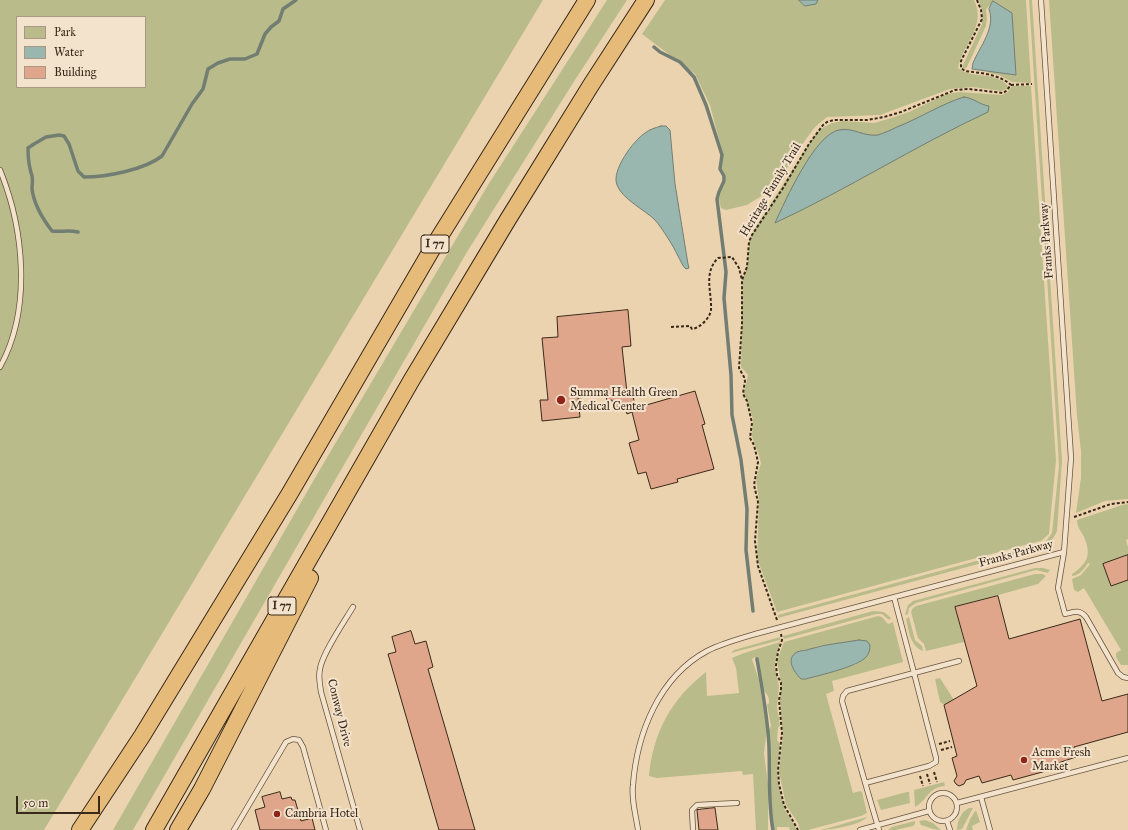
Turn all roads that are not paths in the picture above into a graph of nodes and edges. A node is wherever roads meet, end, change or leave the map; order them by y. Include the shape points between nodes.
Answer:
1 (587, 0) edge
2 (646, 0) edge
3 (1041, 0) edge
4 (0, 170) edge
5 (0, 367) edge
6 (411, 381) junction
7 (1064, 552) junction
8 (894, 597) junction
9 (353, 607) dead end
10 (959, 660) dead end
11 (914, 673) junction
12 (1128, 678) edge
13 (142, 736) junction
14 (1128, 758) edge
15 (865, 783) junction
16 (981, 797) junction
17 (737, 803) dead end
18 (957, 803) junction
19 (929, 811) junction
20 (948, 821) junction
21 (878, 828) edge
22 (80, 830) edge
23 (90, 830) edge
24 (154, 830) edge
25 (178, 830) edge
26 (234, 830) edge
27 (326, 830) edge
28 (360, 830) edge
29 (638, 830) edge
30 (693, 830) edge
31 (860, 830) edge
32 (950, 830) edge
33 (990, 830) edge

1 - 13 highway, I 77 via 435,244 290,493
2 - 6 highway, I 77 via 587,91
3 - 7 lane, Franks Parkway via 1071,458
4 - 5 lane via 17,228 21,273 20,296 11,343
6 - 24 highway, I 77
6 - 25 highway via 202,789
7 - 8 lane, Franks Parkway
7 - 12 lane via 1058,588 1065,614 1077,611 1086,617 1118,673
8 - 11 lane
8 - 29 lane, Franks Parkway via 734,641 707,651 686,667 661,694 644,730 632,786
9 - 28 lane, Conway Drive via 326,654 320,668 319,679
10 - 11 lane
11 - 15 lane via 847,691 843,696 842,701
11 - 15 lane via 936,762
13 - 22 highway
13 - 23 highway, I 77
14 - 16 lane
15 - 21 lane
16 - 18 lane
16 - 33 lane
17 - 30 lane via 697,805 692,813
18 - 19 lane via 953,796 940,793 930,802
18 - 20 lane via 956,814
19 - 20 lane via 935,819
19 - 21 lane
20 - 32 lane
21 - 31 lane
26 - 27 lane via 286,742 293,739 299,740 303,747

